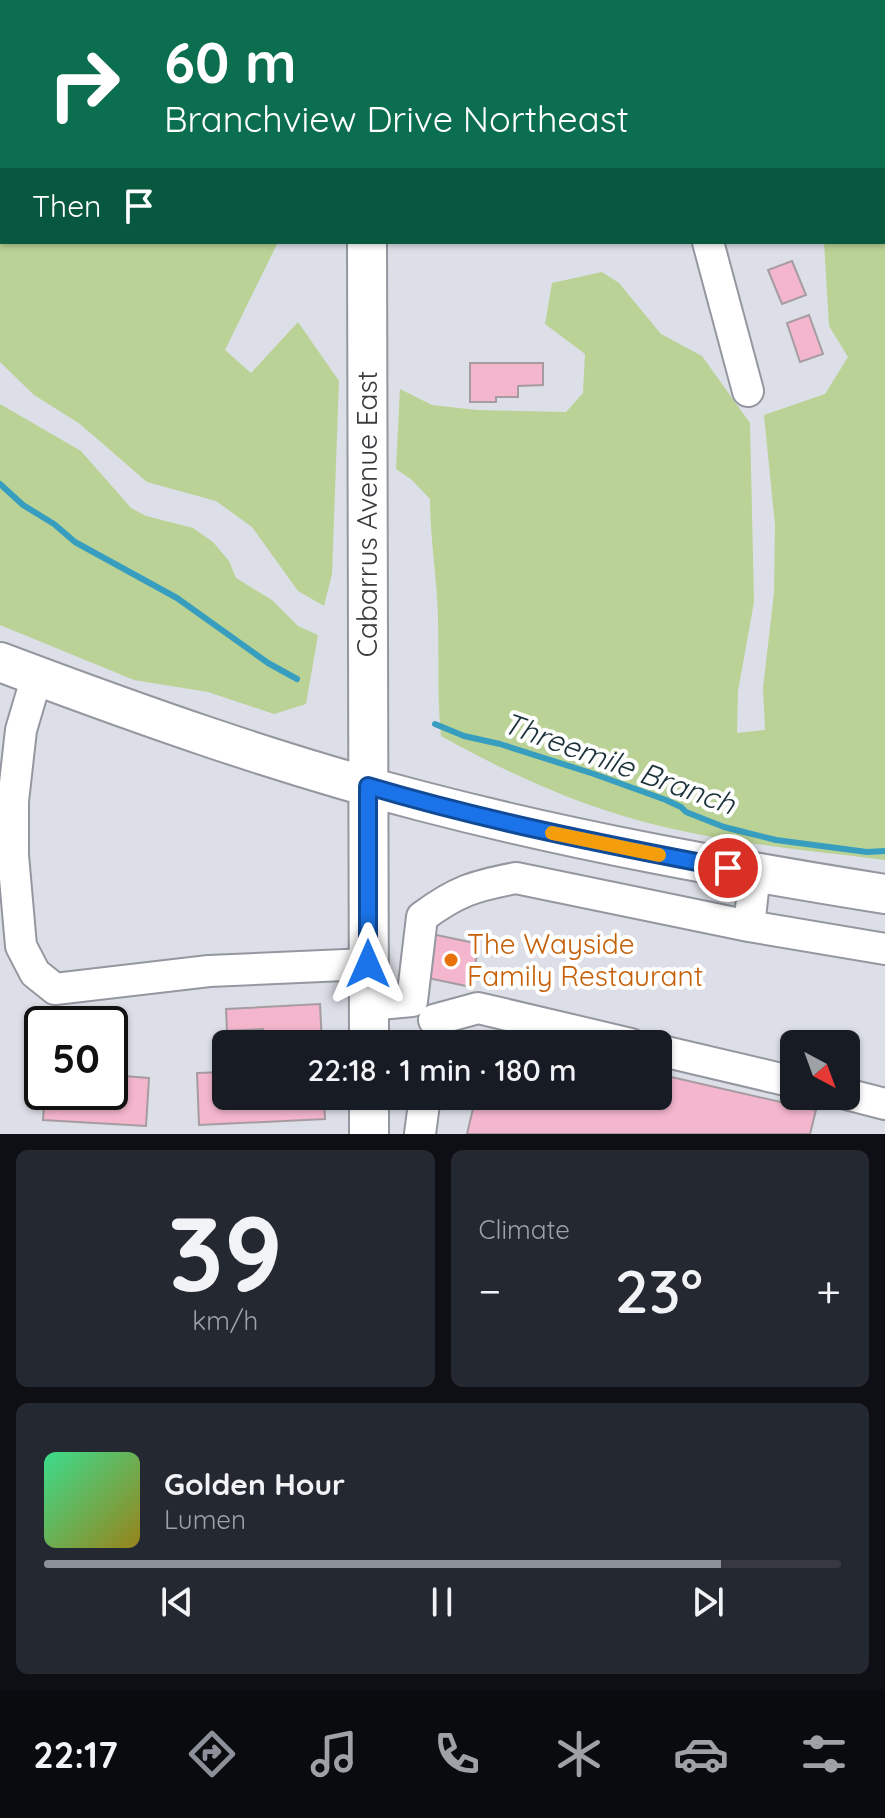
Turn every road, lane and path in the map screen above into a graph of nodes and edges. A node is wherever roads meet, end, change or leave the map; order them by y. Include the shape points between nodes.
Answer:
1 (367, 244) edge
2 (709, 244) edge
3 (748, 391) dead end
4 (0, 662) edge
5 (37, 676) junction
6 (368, 786) junction
7 (755, 873) junction
8 (885, 894) edge
9 (749, 926) junction
10 (885, 949) edge
11 (368, 964) junction
12 (369, 1005) junction
13 (426, 1022) edge
14 (369, 1030) edge
15 (572, 1030) edge
16 (672, 1053) edge
17 (780, 1079) edge
18 (860, 1098) edge
19 (885, 1104) edge
20 (369, 1110) edge
21 (423, 1110) edge
22 (369, 1134) edge
23 (420, 1134) edge

1 - 6 main road, Cabarrus Avenue East
2 - 3 street
4 - 5 main road
5 - 6 main road
5 - 11 street via 21,730 13,801 21,946 35,973 55,989 209,971
6 - 7 main road via 593,842
6 - 11 main road, Cabarrus Avenue East
7 - 8 main road
7 - 9 street
9 - 10 street
9 - 13 street via 516,878 484,884 450,896 422,917
11 - 12 main road, Cabarrus Avenue East
12 - 13 street
12 - 14 main road, Cabarrus Avenue East
13 - 15 street via 478,1008
16 - 17 street
18 - 19 street
20 - 22 main road
21 - 23 street

